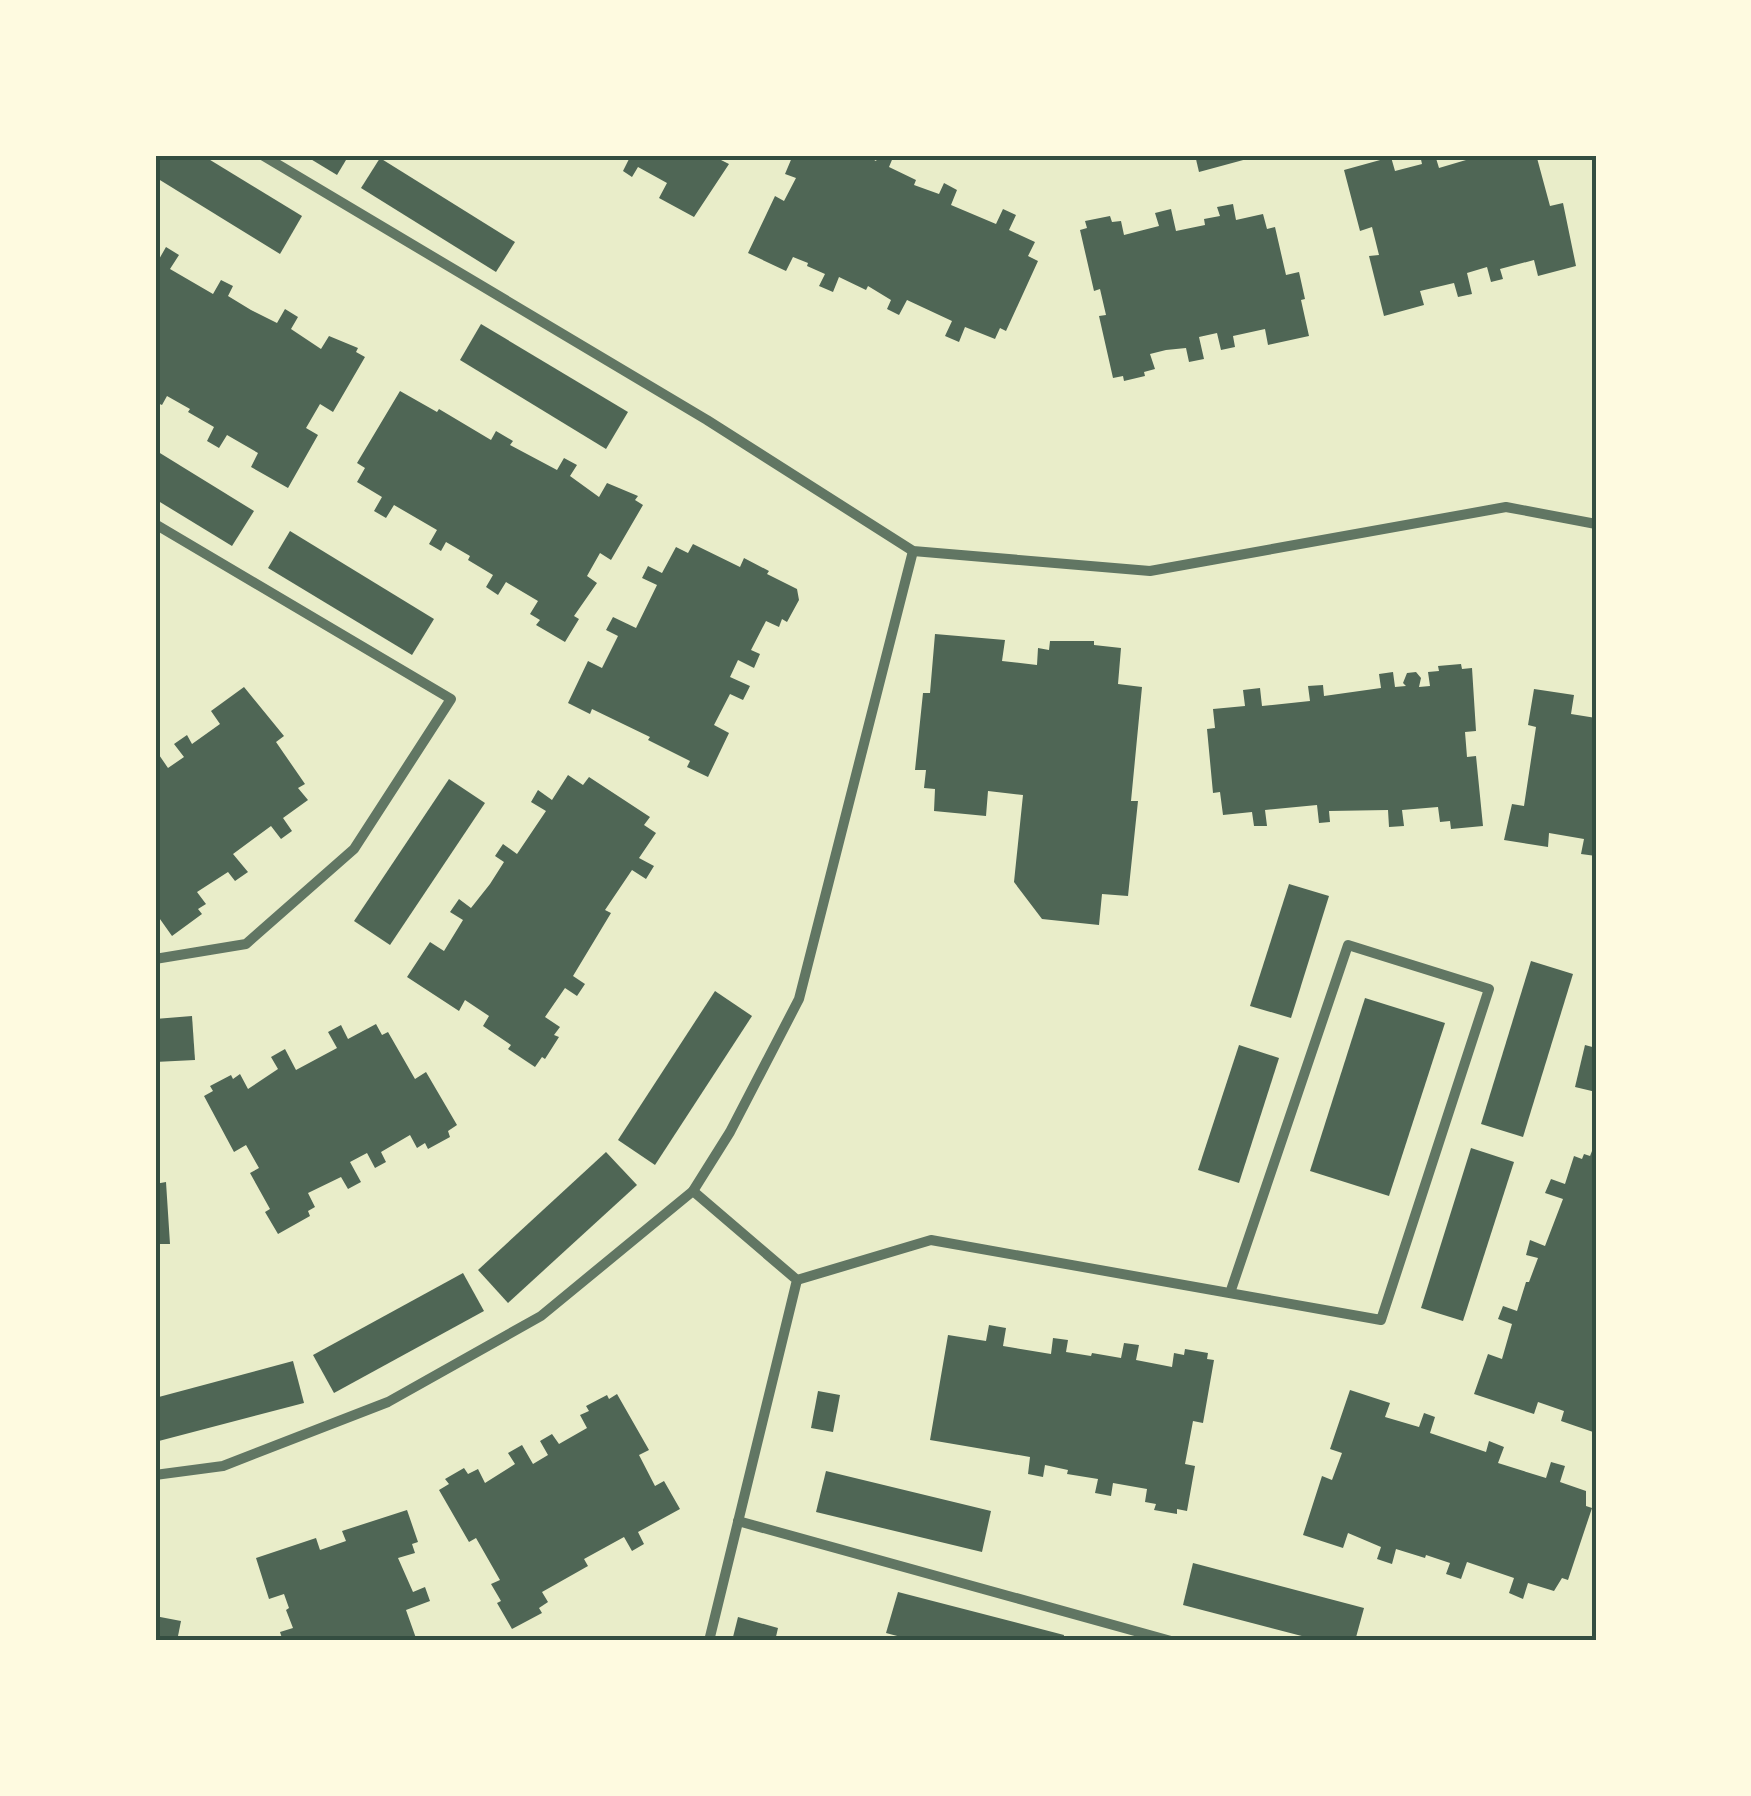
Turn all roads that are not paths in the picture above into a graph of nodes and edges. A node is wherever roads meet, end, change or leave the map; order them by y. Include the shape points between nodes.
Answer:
1 (262, 155) edge
2 (155, 524) edge
3 (1596, 524) edge
4 (913, 551) junction
5 (155, 959) edge
6 (693, 1191) junction
7 (797, 1280) junction
8 (1230, 1293) junction
9 (155, 1475) edge
10 (738, 1521) junction
11 (1156, 1639) edge
12 (709, 1641) edge
13 (1171, 1641) edge

1 - 4 street
2 - 5 street via 451,698 354,849 287,909 246,944
3 - 4 street via 1506,507 1150,571
4 - 6 street via 799,999
6 - 7 street
6 - 9 street via 542,1316 388,1402 223,1466
7 - 8 street via 931,1240
7 - 10 street
8 - 8 street via 1381,1320 1488,990 1348,945
10 - 11 street
10 - 12 street
11 - 13 street

